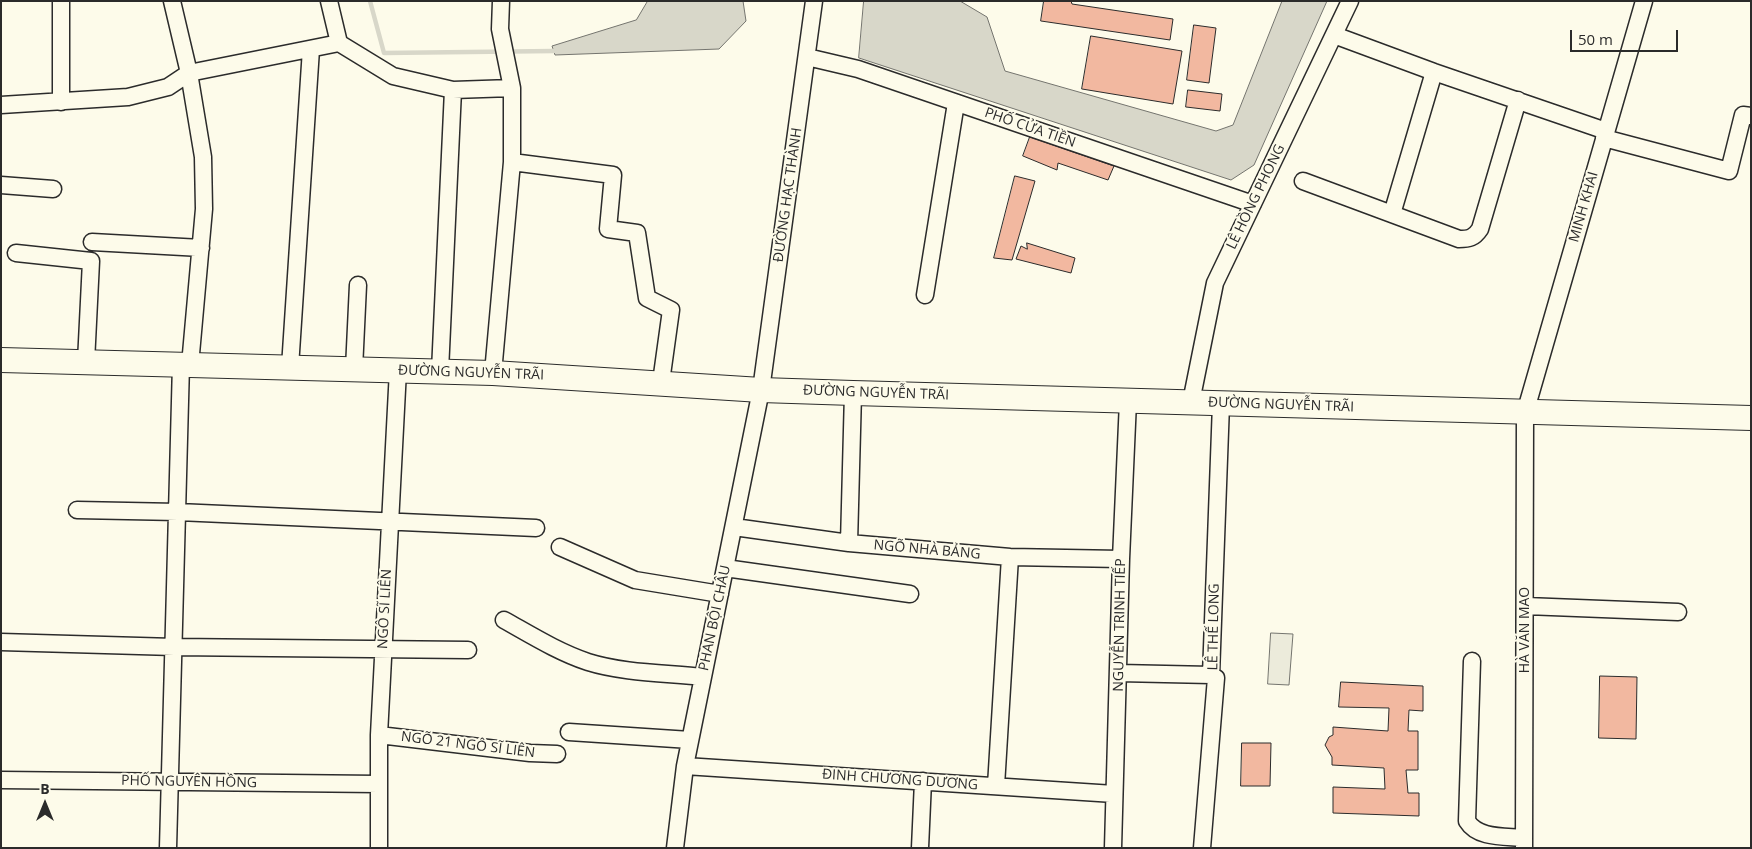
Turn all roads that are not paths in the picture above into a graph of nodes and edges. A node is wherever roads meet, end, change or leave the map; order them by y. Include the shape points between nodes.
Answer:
1 (61, 1) edge
2 (172, 1) edge
3 (329, 1) edge
4 (501, 1) edge
5 (814, 1) edge
6 (1350, 1) edge
7 (1644, 1) edge
8 (1334, 34) junction
9 (339, 43) junction
10 (311, 49) junction
11 (807, 57) junction
12 (1434, 72) junction
13 (189, 73) junction
14 (512, 88) junction
15 (453, 90) junction
16 (1518, 100) junction
17 (61, 102) junction
18 (956, 103) junction
19 (1, 105) edge
20 (1751, 116) edge
21 (1605, 134) junction
22 (512, 162) junction
23 (1303, 181) dead end
24 (1, 185) edge
25 (53, 189) dead end
26 (1253, 204) junction
27 (1392, 214) junction
28 (92, 242) dead end
29 (201, 248) junction
30 (16, 253) dead end
31 (358, 285) dead end
32 (925, 295) dead end
33 (1, 360) edge
34 (86, 362) junction
35 (185, 364) junction
36 (290, 367) junction
37 (354, 369) junction
38 (398, 370) junction
39 (440, 371) junction
40 (493, 373) junction
41 (661, 382) junction
42 (761, 390) junction
43 (853, 393) junction
44 (1128, 401) junction
45 (1191, 402) junction
46 (1221, 404) junction
47 (1525, 413) junction
48 (1751, 418) edge
49 (78, 510) dead end
50 (178, 512) junction
51 (389, 521) junction
52 (734, 527) junction
53 (536, 528) dead end
54 (849, 543) junction
55 (560, 547) dead end
56 (1010, 557) junction
57 (1121, 559) junction
58 (725, 568) junction
59 (720, 594) junction
60 (910, 594) dead end
61 (1526, 606) junction
62 (1678, 612) dead end
63 (504, 620) dead end
64 (1, 642) edge
65 (174, 647) junction
66 (383, 649) junction
67 (468, 650) dead end
68 (1472, 661) dead end
69 (1119, 673) junction
70 (1211, 674) junction
71 (703, 677) junction
72 (569, 732) dead end
73 (379, 735) junction
74 (690, 740) junction
75 (556, 754) dead end
76 (685, 766) junction
77 (1, 780) edge
78 (170, 781) junction
79 (923, 782) junction
80 (378, 784) junction
81 (996, 786) junction
82 (1114, 794) junction
83 (1524, 843) edge
84 (168, 848) edge
85 (379, 848) edge
86 (675, 848) edge
87 (920, 848) edge
88 (1113, 848) edge
89 (1202, 848) edge

1 - 17 street
2 - 13 street
3 - 9 street
4 - 14 street via 500,29
5 - 11 street, ĐƯỜNG HẠC THÀNH
6 - 8 street, LÊ HỒNG PHONG
7 - 21 street, MINH KHAI
8 - 12 street
8 - 26 street, LÊ HỒNG PHONG
9 - 10 street
9 - 15 street via 393,76
10 - 13 street
10 - 36 street
11 - 18 street, PHỐ CỬA TIỀN via 858,69
11 - 42 street, ĐƯỜNG HẠC THÀNH
12 - 16 street
12 - 27 street
13 - 17 street via 168,87 128,97
13 - 29 street via 203,157
14 - 15 street
14 - 22 street
15 - 39 street
16 - 21 street
16 - 27 street via 1480,229 1475,236 1459,239
17 - 19 street
18 - 26 street, PHỐ CỬA TIỀN
18 - 32 street
20 - 21 street via 1743,115 1729,171
21 - 47 street, MINH KHAI
22 - 40 street
22 - 41 street via 613,175 608,229 637,233 646,298 671,310
23 - 27 street
24 - 25 street
26 - 45 street, LÊ HỒNG PHONG via 1215,283
28 - 29 street
29 - 35 street
30 - 34 street via 91,261
31 - 37 street
33 - 34 highway, ĐƯỜNG NGUYỄN TRÃI
34 - 35 highway, ĐƯỜNG NGUYỄN TRÃI
35 - 36 highway, ĐƯỜNG NGUYỄN TRÃI
35 - 50 street
36 - 37 highway, ĐƯỜNG NGUYỄN TRÃI
37 - 38 highway, ĐƯỜNG NGUYỄN TRÃI
38 - 39 highway, ĐƯỜNG NGUYỄN TRÃI
38 - 51 street, NGÔ SĨ LIÊN
39 - 40 highway, ĐƯỜNG NGUYỄN TRÃI
40 - 41 highway, ĐƯỜNG NGUYỄN TRÃI
41 - 42 highway, ĐƯỜNG NGUYỄN TRÃI
42 - 43 highway, ĐƯỜNG NGUYỄN TRÃI
42 - 52 street, PHAN BỘI CHÂU
43 - 44 highway, ĐƯỜNG NGUYỄN TRÃI
43 - 54 street
44 - 45 highway, ĐƯỜNG NGUYỄN TRÃI
44 - 57 street, NGUYỄN TRINH TIẾP
45 - 46 highway, ĐƯỜNG NGUYỄN TRÃI
46 - 47 highway, ĐƯỜNG NGUYỄN TRÃI
46 - 70 street, LÊ THẾ LONG
47 - 48 highway, ĐƯỜNG NGUYỄN TRÃI
47 - 61 street, HÀ VĂN MAO
49 - 50 street
50 - 51 street
50 - 65 street
51 - 53 street
51 - 66 street, NGÔ SĨ LIÊN
52 - 54 street, NGÕ NHÀ BẢNG
52 - 58 street, PHAN BỘI CHÂU
54 - 56 street, NGÕ NHÀ BẢNG
55 - 59 street via 635,580
56 - 57 street, NGÕ NHÀ BẢNG
56 - 81 street
57 - 69 street, NGUYỄN TRINH TIẾP
58 - 59 street, PHAN BỘI CHÂU
58 - 60 street
59 - 71 street, PHAN BỘI CHÂU
61 - 62 street
61 - 83 street, HÀ VĂN MAO
63 - 71 street via 588,662
64 - 65 street
65 - 66 street
65 - 78 street
66 - 67 street
66 - 73 street, NGÔ SĨ LIÊN
68 - 83 street via 1467,821 1471,829 1482,834
69 - 70 street
69 - 82 street, NGUYỄN TRINH TIẾP
70 - 89 street, LÊ THẾ LONG via 1216,678
71 - 74 street, PHAN BỘI CHÂU
72 - 74 street
73 - 75 street, NGÕ 21 NGÔ SĨ LIÊN
73 - 80 street, NGÔ SĨ LIÊN
74 - 76 street, PHAN BỘI CHÂU
76 - 79 street, ĐINH CHƯƠNG DƯƠNG
76 - 86 street, PHAN BỘI CHÂU
77 - 78 street, PHỐ NGUYÊN HỒNG
78 - 80 street, PHỐ NGUYÊN HỒNG
78 - 84 street
79 - 81 street, ĐINH CHƯƠNG DƯƠNG
79 - 87 street
80 - 85 street, NGÔ SĨ LIÊN
81 - 82 street, ĐINH CHƯƠNG DƯƠNG
82 - 88 street, NGUYỄN TRINH TIẾP

